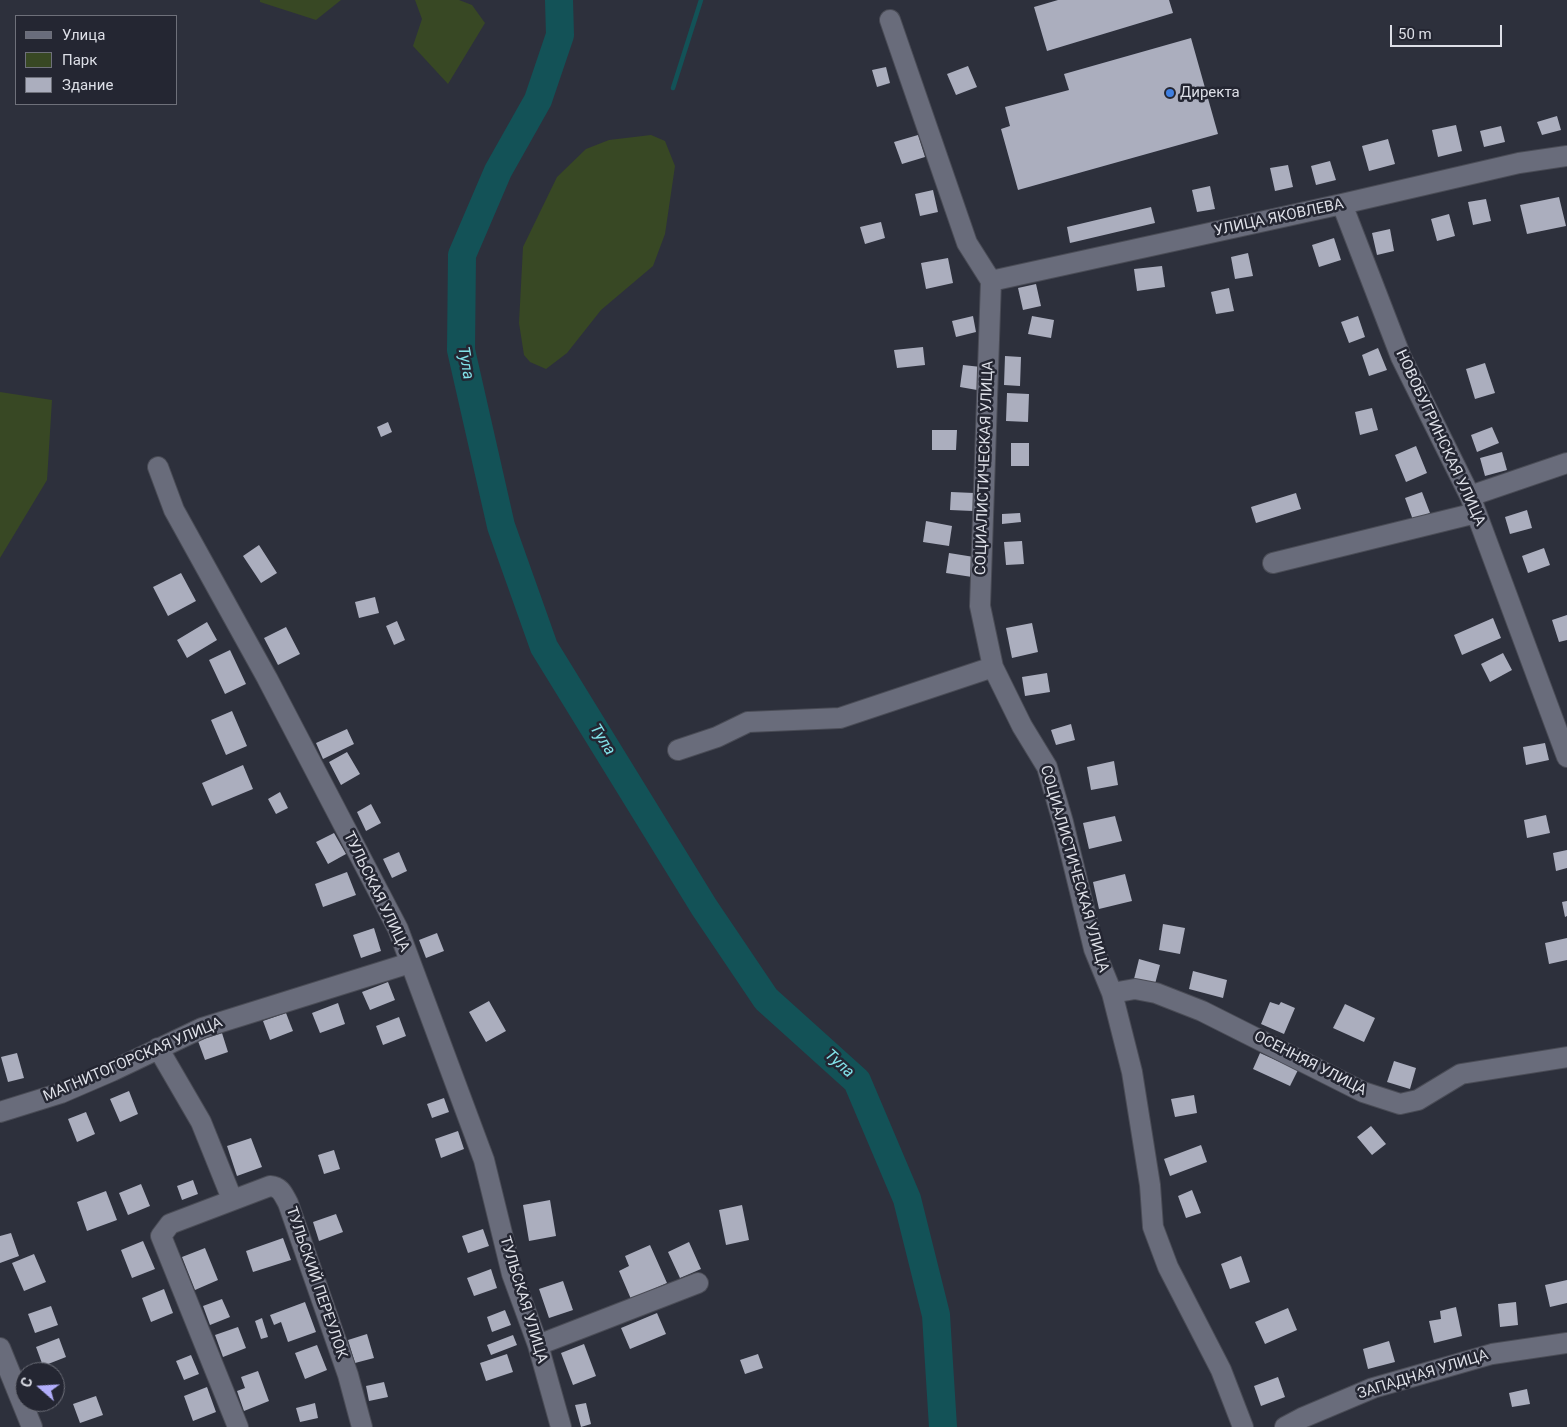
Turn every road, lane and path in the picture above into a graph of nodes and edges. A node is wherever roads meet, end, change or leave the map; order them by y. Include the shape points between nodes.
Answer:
1 (890, 20) dead end
2 (1567, 156) edge
3 (1342, 204) junction
4 (991, 281) junction
5 (1567, 463) edge
6 (158, 467) dead end
7 (1473, 504) junction
8 (1273, 563) dead end
9 (993, 667) junction
10 (678, 750) dead end
11 (1567, 757) edge
12 (410, 963) junction
13 (1112, 993) junction
14 (158, 1048) junction
15 (1567, 1057) edge
16 (0, 1112) edge
17 (232, 1199) junction
18 (698, 1283) dead end
19 (1567, 1342) edge
20 (538, 1345) junction
21 (0, 1348) edge
22 (32, 1427) edge
23 (238, 1427) edge
24 (362, 1427) edge
25 (561, 1427) edge
26 (1243, 1427) edge
27 (1285, 1427) edge

1 - 4 street via 967,243
2 - 3 street, УЛИЦА ЯКОВЛЕВА via 1519,163
3 - 4 street, УЛИЦА ЯКОВЛЕВА
3 - 7 street, НОВОБУГРИНСКАЯ УЛИЦА via 1401,357
4 - 9 street, СОЦИАЛИСТИЧЕСКАЯ УЛИЦА via 980,606
5 - 7 street
6 - 12 street, ТУЛЬСКАЯ УЛИЦА via 174,510 267,678 398,929
7 - 8 street
7 - 11 street, НОВОБУГРИНСКАЯ УЛИЦА
9 - 10 street via 840,718 748,722
9 - 13 street, СОЦИАЛИСТИЧЕСКАЯ УЛИЦА via 1022,726 1047,767 1094,949
12 - 14 street, МАГНИТОГОРСКАЯ УЛИЦА via 202,1028
12 - 20 street, ТУЛЬСКАЯ УЛИЦА via 484,1160 512,1274
13 - 15 street, ОСЕННЯЯ УЛИЦА via 1135,989 1156,993 1202,1011 1363,1092 1400,1104 1418,1100 1461,1074
13 - 26 street, СОЦИАЛИСТИЧЕСКАЯ УЛИЦА via 1132,1072 1150,1185 1153,1227 1168,1267 1220,1370
14 - 16 street, МАГНИТОГОРСКАЯ УЛИЦА via 60,1093
14 - 17 street via 201,1122
17 - 23 street, ТУЛЬСКИЙ ПЕРЕУЛОК via 170,1224 161,1236
17 - 24 street, ТУЛЬСКИЙ ПЕРЕУЛОК via 270,1186 283,1192 348,1375
18 - 20 street
19 - 27 street, ЗАПАДНАЯ УЛИЦА via 1492,1354 1373,1388
20 - 25 street, ТУЛЬСКАЯ УЛИЦА
21 - 22 street

